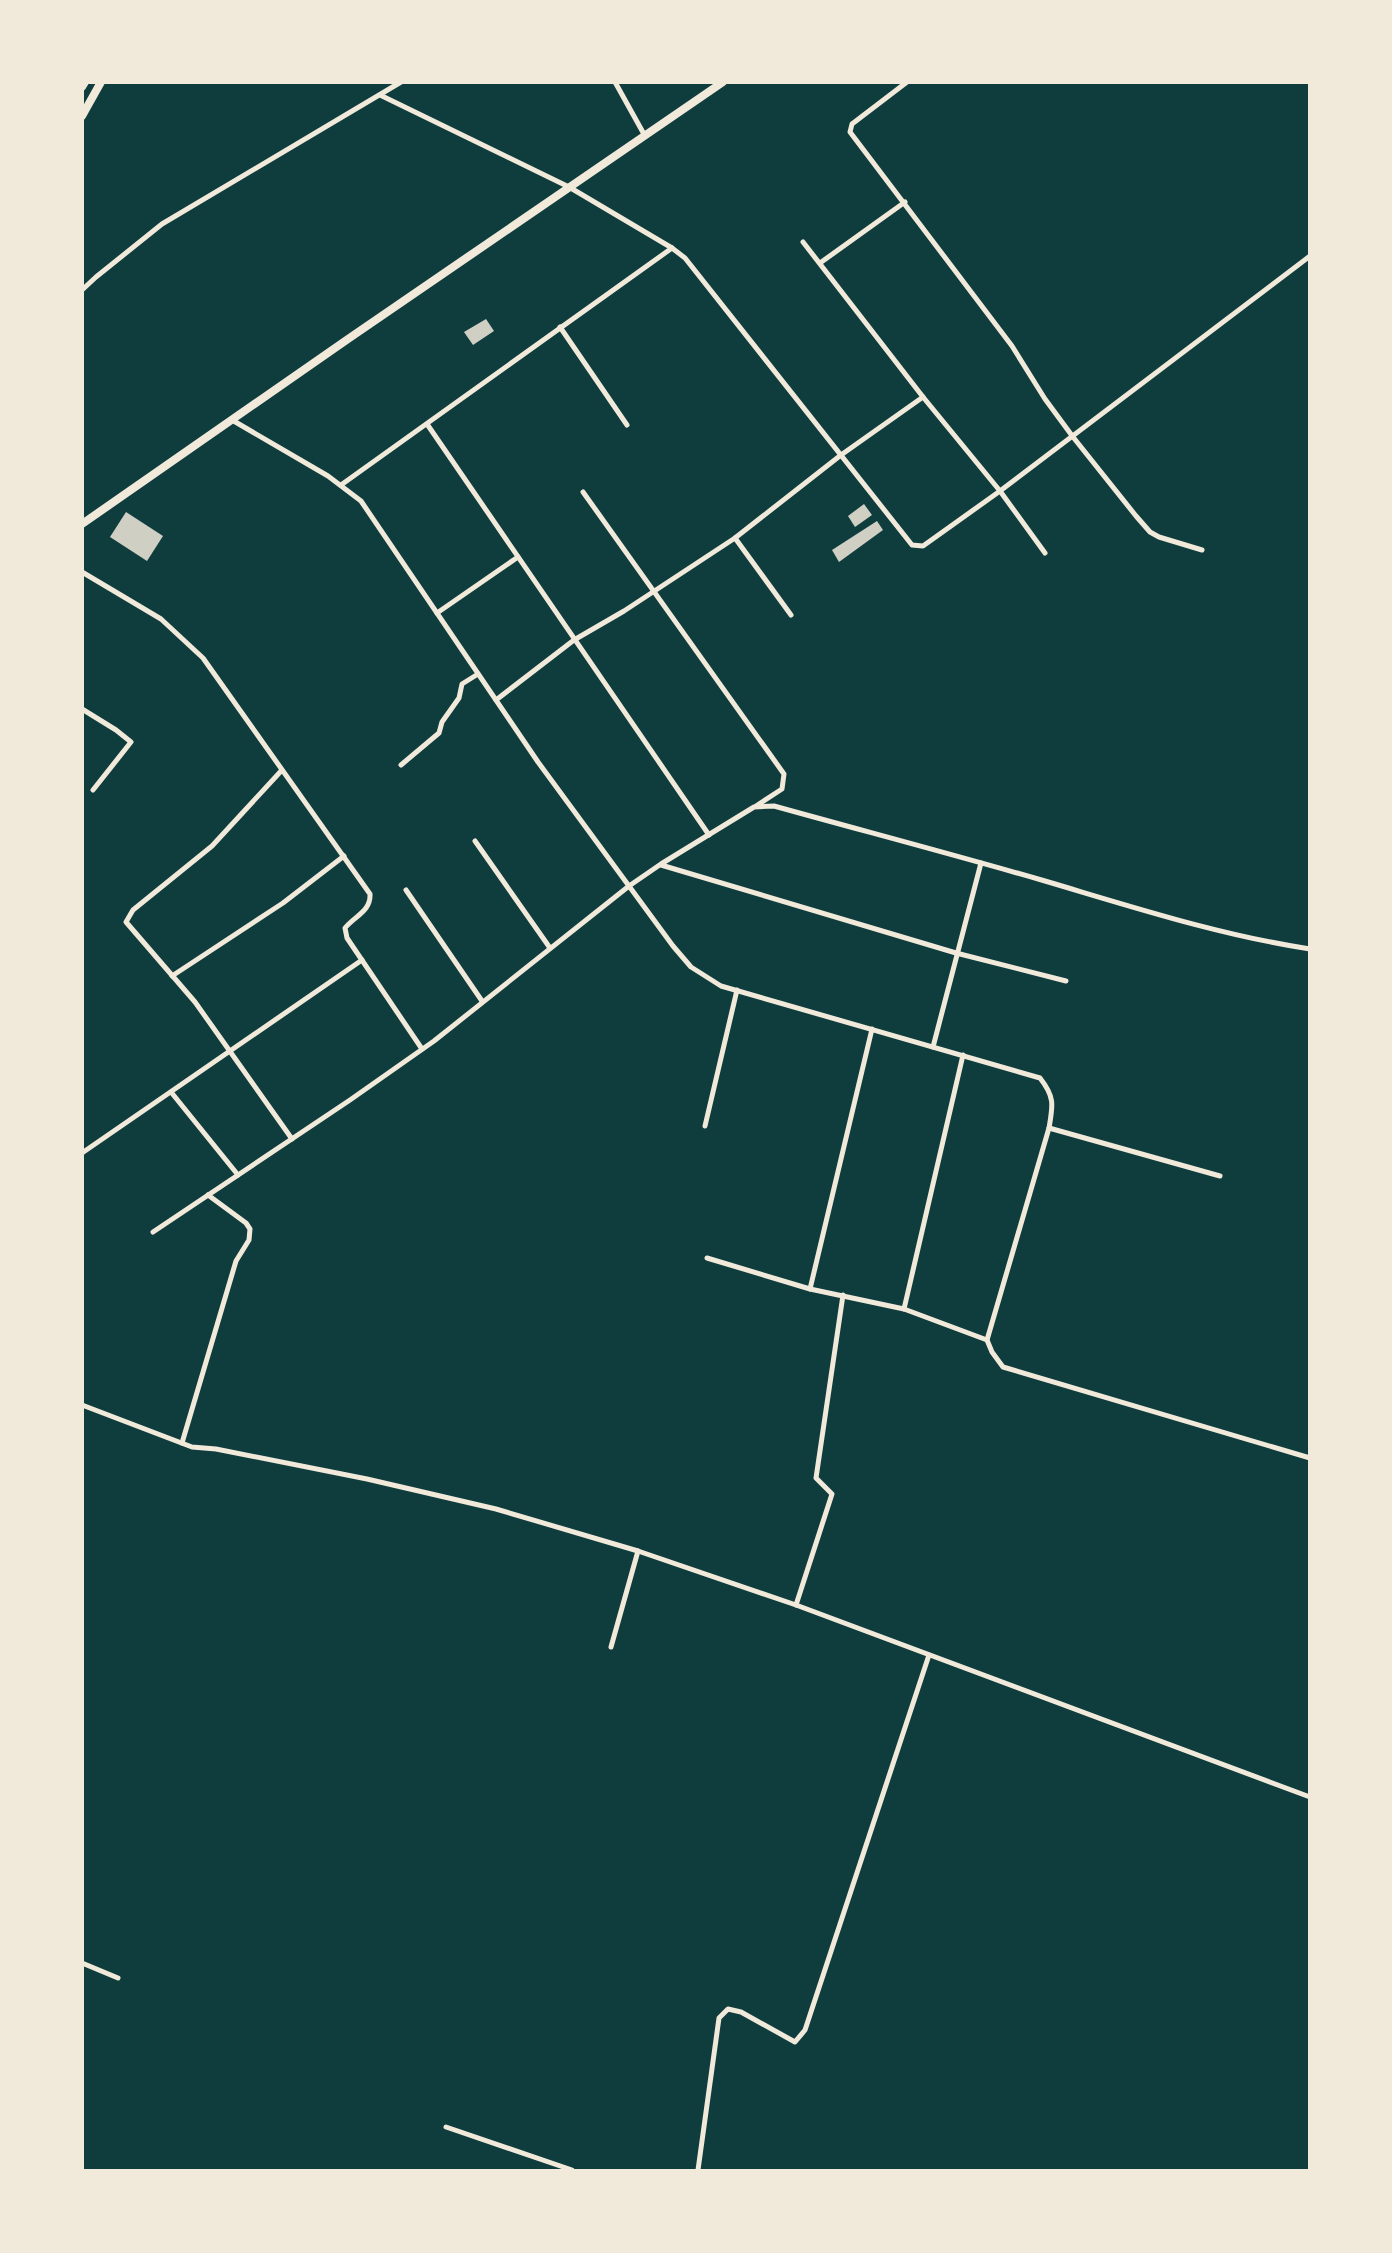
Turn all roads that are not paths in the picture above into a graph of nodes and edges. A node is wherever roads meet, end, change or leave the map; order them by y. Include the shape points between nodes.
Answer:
1 (85, 82) edge
2 (101, 82) edge
3 (401, 82) edge
4 (615, 82) edge
5 (723, 82) edge
6 (907, 82) edge
7 (82, 87) edge
8 (380, 95) junction
9 (82, 116) edge
10 (645, 136) junction
11 (569, 188) junction
12 (905, 202) junction
13 (803, 242) dead end
14 (672, 248) junction
15 (1310, 256) edge
16 (820, 263) junction
17 (82, 290) edge
18 (560, 327) junction
19 (923, 397) junction
20 (232, 420) junction
21 (427, 423) junction
22 (627, 425) dead end
23 (1073, 437) junction
24 (841, 454) junction
25 (341, 485) junction
26 (1000, 491) junction
27 (583, 492) dead end
28 (82, 524) edge
29 (735, 538) junction
30 (1202, 550) dead end
31 (1045, 553) dead end
32 (518, 557) junction
33 (82, 572) edge
34 (654, 591) junction
35 (437, 613) junction
36 (791, 615) dead end
37 (574, 639) junction
38 (478, 674) junction
39 (496, 700) junction
40 (82, 709) edge
41 (401, 765) dead end
42 (282, 770) junction
43 (93, 790) dead end
44 (754, 807) junction
45 (709, 835) junction
46 (475, 841) dead end
47 (344, 856) junction
48 (981, 863) junction
49 (661, 864) junction
50 (629, 886) junction
51 (406, 890) dead end
52 (550, 948) junction
53 (1310, 949) edge
54 (956, 953) junction
55 (362, 960) junction
56 (172, 976) junction
57 (1066, 981) dead end
58 (737, 990) junction
59 (482, 1001) junction
60 (872, 1029) junction
61 (933, 1047) junction
62 (422, 1049) junction
63 (230, 1051) junction
64 (963, 1055) junction
65 (171, 1092) junction
66 (705, 1126) dead end
67 (1049, 1128) junction
68 (292, 1139) junction
69 (82, 1153) edge
70 (238, 1175) junction
71 (1220, 1176) dead end
72 (208, 1195) junction
73 (153, 1232) dead end
74 (707, 1258) dead end
75 (810, 1289) junction
76 (843, 1295) junction
77 (904, 1309) junction
78 (987, 1340) junction
79 (82, 1405) edge
80 (182, 1443) junction
81 (1310, 1458) edge
82 (638, 1551) junction
83 (796, 1605) junction
84 (610, 1647) dead end
85 (929, 1655) junction
86 (1310, 1797) edge
87 (82, 1963) edge
88 (118, 1978) dead end
89 (446, 2127) dead end
90 (572, 2170) edge
91 (698, 2170) edge

1 - 7 main road
2 - 9 main road
3 - 8 street
4 - 10 street
5 - 10 main road
6 - 12 street via 850,129
8 - 11 street
8 - 17 street via 162,224
10 - 11 main road
11 - 14 street
11 - 20 main road
12 - 16 street
12 - 23 street via 1012,346
13 - 16 street
14 - 18 street
14 - 24 street via 685,258
15 - 23 street
16 - 19 street
18 - 21 street
18 - 22 street
19 - 24 street
19 - 26 street
20 - 25 street
20 - 28 main road
21 - 25 street
21 - 32 street
23 - 26 street
23 - 30 street via 1150,532
24 - 26 street via 912,545 923,546
24 - 29 street
25 - 35 street via 361,501
26 - 31 street
27 - 34 street
29 - 34 street
29 - 36 street
32 - 35 street
32 - 37 street
33 - 42 street via 161,619 202,658
34 - 37 street
34 - 44 street via 784,774 782,789
35 - 38 street
37 - 39 street
37 - 45 street
38 - 39 street
38 - 41 street via 462,684 459,698 439,733
39 - 50 street
40 - 43 street via 131,742
42 - 47 street
42 - 56 street via 212,846 133,910 126,922
44 - 45 street
44 - 48 street via 774,806
45 - 49 street
46 - 52 street
47 - 55 street via 370,894 365,910 345,928
47 - 56 street via 283,903
48 - 53 street via 1214,930
48 - 54 street
49 - 50 street
49 - 54 street
50 - 52 street
50 - 58 street via 691,967 722,986
51 - 59 street
52 - 59 street
54 - 57 street
54 - 61 street
55 - 62 street
55 - 63 street
56 - 63 street
58 - 60 street
58 - 66 street
59 - 62 street
60 - 61 street
60 - 75 street
61 - 64 street
62 - 68 street
63 - 65 street
63 - 68 street
64 - 67 street via 1040,1078 1050,1091 1053,1104
64 - 77 street
65 - 69 street
65 - 70 street
67 - 71 street
67 - 78 street
68 - 70 street
70 - 72 street
72 - 73 street
72 - 80 street via 246,1223 249,1240 236,1261
74 - 75 street
75 - 76 street
76 - 77 street
76 - 83 street via 816,1478 832,1494
77 - 78 street
78 - 81 street via 1004,1367
79 - 80 street
80 - 82 street via 496,1509
82 - 83 street
82 - 84 street
83 - 85 street
85 - 86 street
85 - 91 street via 805,2030 795,2042 741,2012 728,2009 719,2018
87 - 88 street
89 - 90 street

